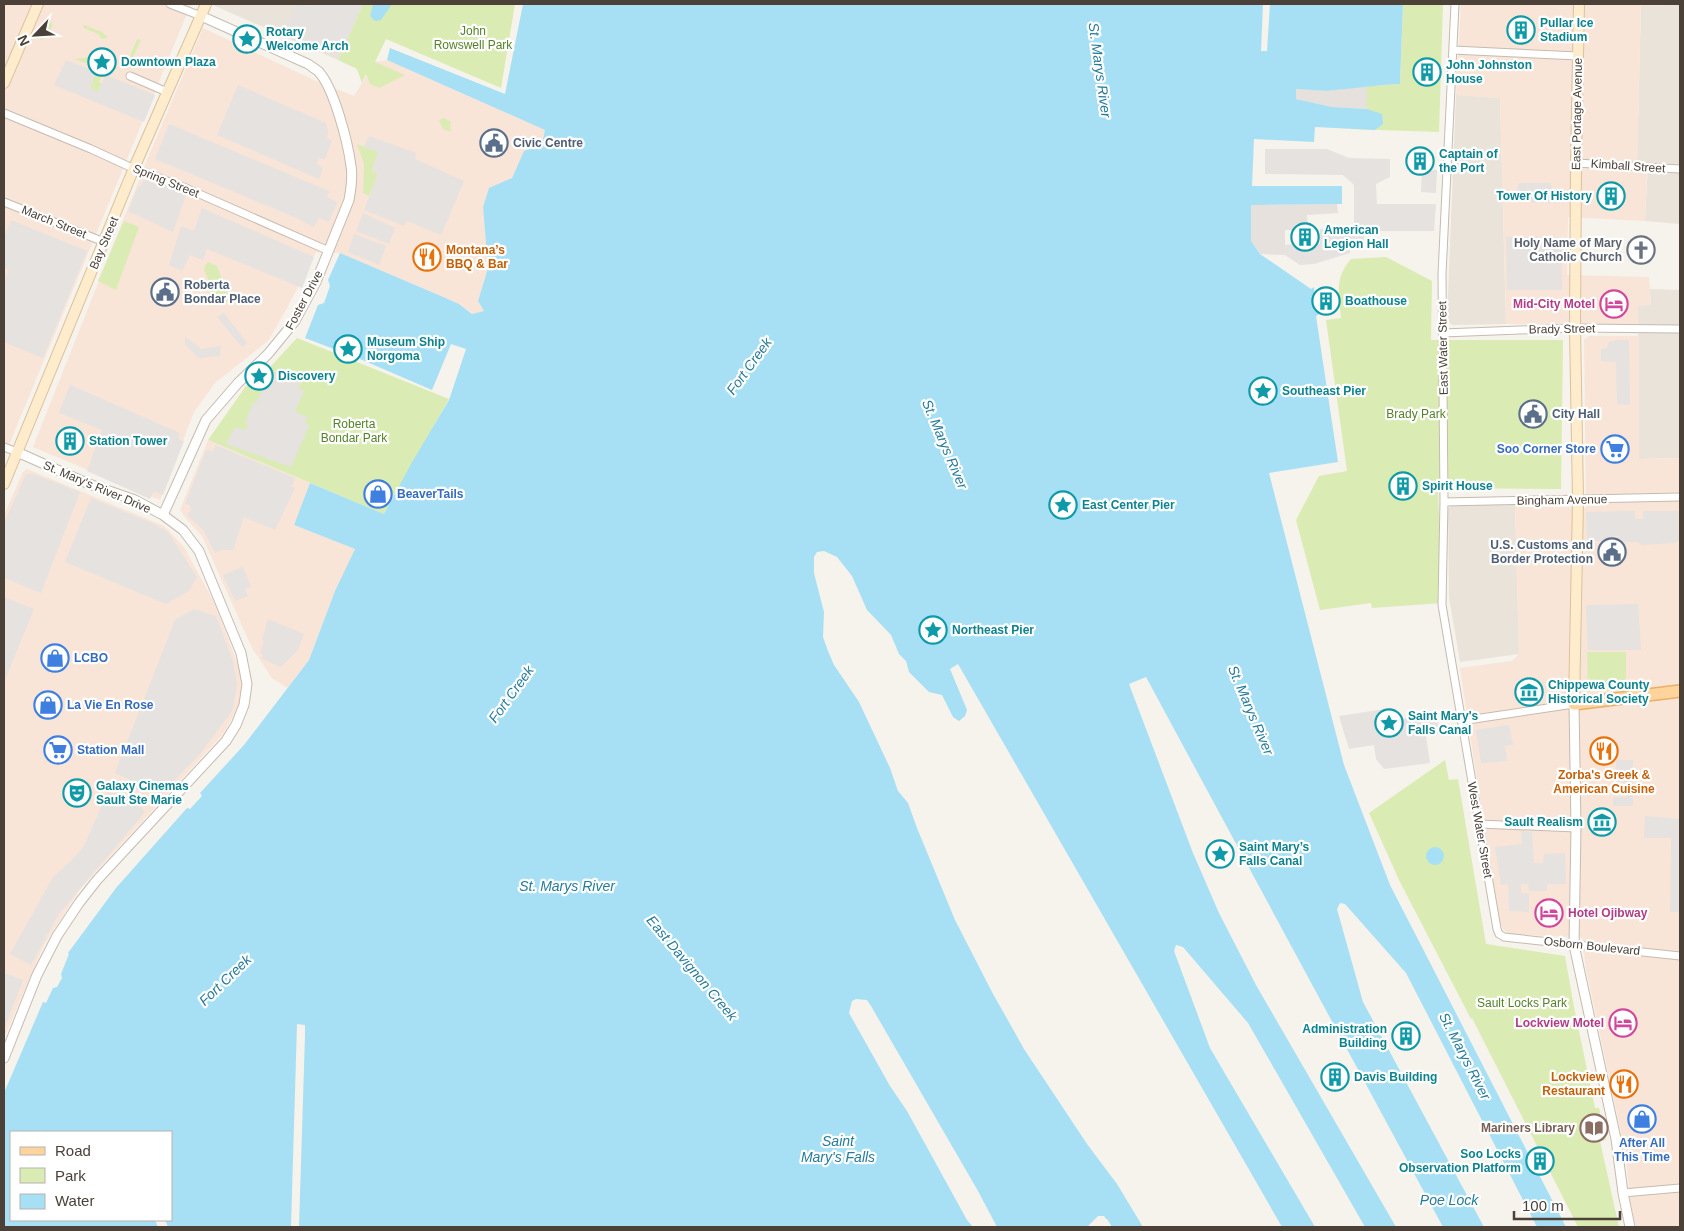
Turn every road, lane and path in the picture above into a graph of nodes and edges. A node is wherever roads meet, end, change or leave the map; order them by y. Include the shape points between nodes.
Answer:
1 (38, 4) edge
2 (170, 4) edge
3 (206, 4) edge
4 (1455, 4) edge
5 (1579, 4) edge
6 (201, 16) junction
7 (1453, 50) junction
8 (1578, 56) junction
9 (130, 76) dead end
10 (4, 83) edge
11 (167, 92) junction
12 (4, 113) edge
13 (1576, 163) junction
14 (134, 168) junction
15 (1680, 170) edge
16 (4, 202) edge
17 (104, 242) junction
18 (329, 251) junction
19 (1575, 328) junction
20 (1680, 329) edge
21 (1443, 332) junction
22 (4, 446) edge
23 (17, 452) junction
24 (4, 484) edge
25 (1680, 497) edge
26 (1578, 500) junction
27 (1444, 502) junction
28 (163, 515) junction
29 (1680, 691) edge
30 (1574, 704) junction
31 (1461, 721) junction
32 (1479, 824) junction
33 (1576, 828) junction
34 (1504, 937) joint
35 (1574, 945) junction
36 (1680, 956) edge
37 (4, 1058) edge
38 (1680, 1188) edge
39 (1623, 1194) junction
40 (1630, 1227) edge

1 - 10 main road
2 - 6 street
3 - 6 main road, Bay Street
4 - 7 street, East Water Street
5 - 8 main road, East Portage Avenue
6 - 11 main road, Bay Street
6 - 18 street, Foster Drive via 308,64 326,83 337,107 352,166 352,187
7 - 8 street
7 - 21 street, East Water Street via 1442,274
8 - 13 main road, East Portage Avenue
9 - 11 street
11 - 14 main road, Bay Street
12 - 14 street, Spring Street
13 - 15 street, Kimball Street
13 - 19 main road, East Portage Avenue
14 - 17 main road, Bay Street
14 - 18 street, Spring Street
16 - 17 street, March Street
17 - 23 main road, Bay Street
18 - 28 street, Foster Drive via 295,321 206,420
19 - 20 street, Brady Street
19 - 21 street, Brady Street
19 - 26 main road, East Portage Avenue
21 - 27 street, East Water Street
22 - 23 street
23 - 24 main road, Bay Street
23 - 28 street, St. Mary's River Drive via 135,500
25 - 26 street, Bingham Avenue
26 - 27 street, Bingham Avenue
26 - 30 main road, East Portage Avenue
27 - 31 street, East Water Street via 1442,604
28 - 37 street, St. Mary's River Drive via 183,530 199,551 241,653 247,684 244,705 226,740 79,903 37,975
29 - 30 main road
30 - 31 street
30 - 33 street
31 - 32 street, West Water Street
32 - 33 street
32 - 34 street, West Water Street via 1497,929
33 - 35 street
34 - 35 street, Osborn Boulevard
35 - 36 street, Osborn Boulevard
35 - 39 street via 1616,1139
38 - 39 street
39 - 40 street

